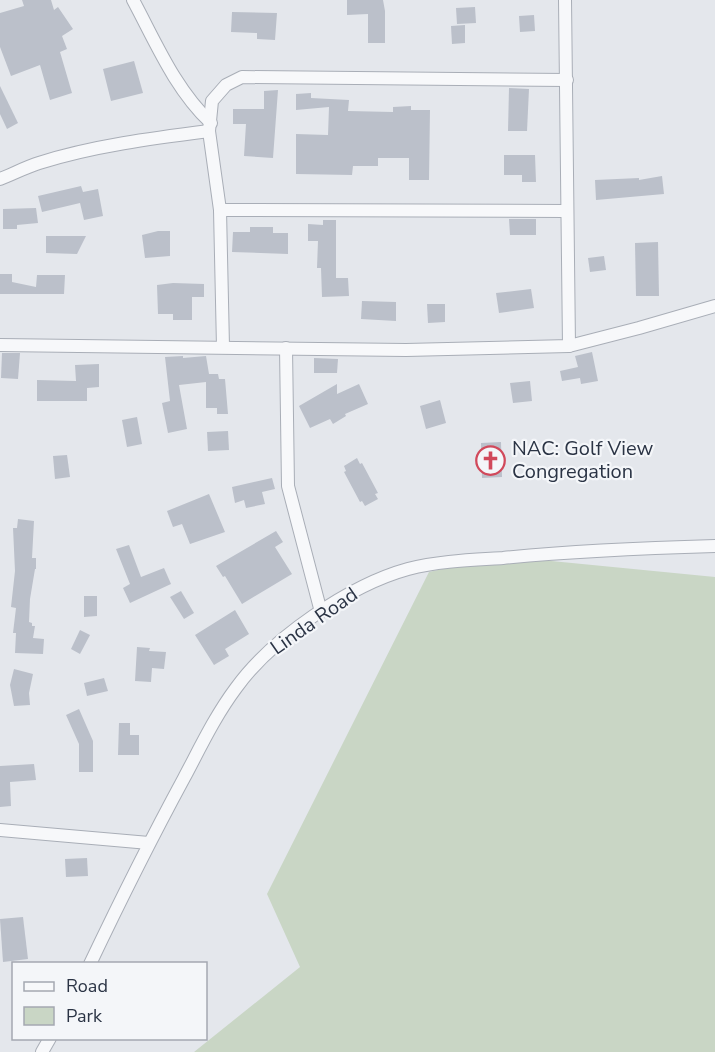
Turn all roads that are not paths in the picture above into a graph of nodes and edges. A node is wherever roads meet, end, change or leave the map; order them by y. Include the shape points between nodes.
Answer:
1 (133, 0) edge
2 (565, 0) edge
3 (567, 80) junction
4 (210, 127) junction
5 (0, 179) edge
6 (219, 210) junction
7 (566, 211) junction
8 (715, 306) edge
9 (0, 345) edge
10 (569, 346) junction
11 (223, 347) junction
12 (286, 348) junction
13 (715, 546) edge
14 (321, 612) junction
15 (0, 830) edge
16 (149, 843) junction
17 (90, 962) edge

1 - 4 street via 175,78
2 - 3 street
3 - 4 street via 242,77 226,85 212,101
3 - 7 street
4 - 5 street via 56,158
4 - 6 street
6 - 7 street
6 - 11 street
7 - 10 street
8 - 10 street
9 - 11 street
10 - 12 street
11 - 12 street
12 - 14 street via 288,486
13 - 14 street, Linda Road via 573,551 441,563 385,577
14 - 16 street, Linda Road via 272,648 236,687
15 - 16 street
16 - 17 street, Linda Road

